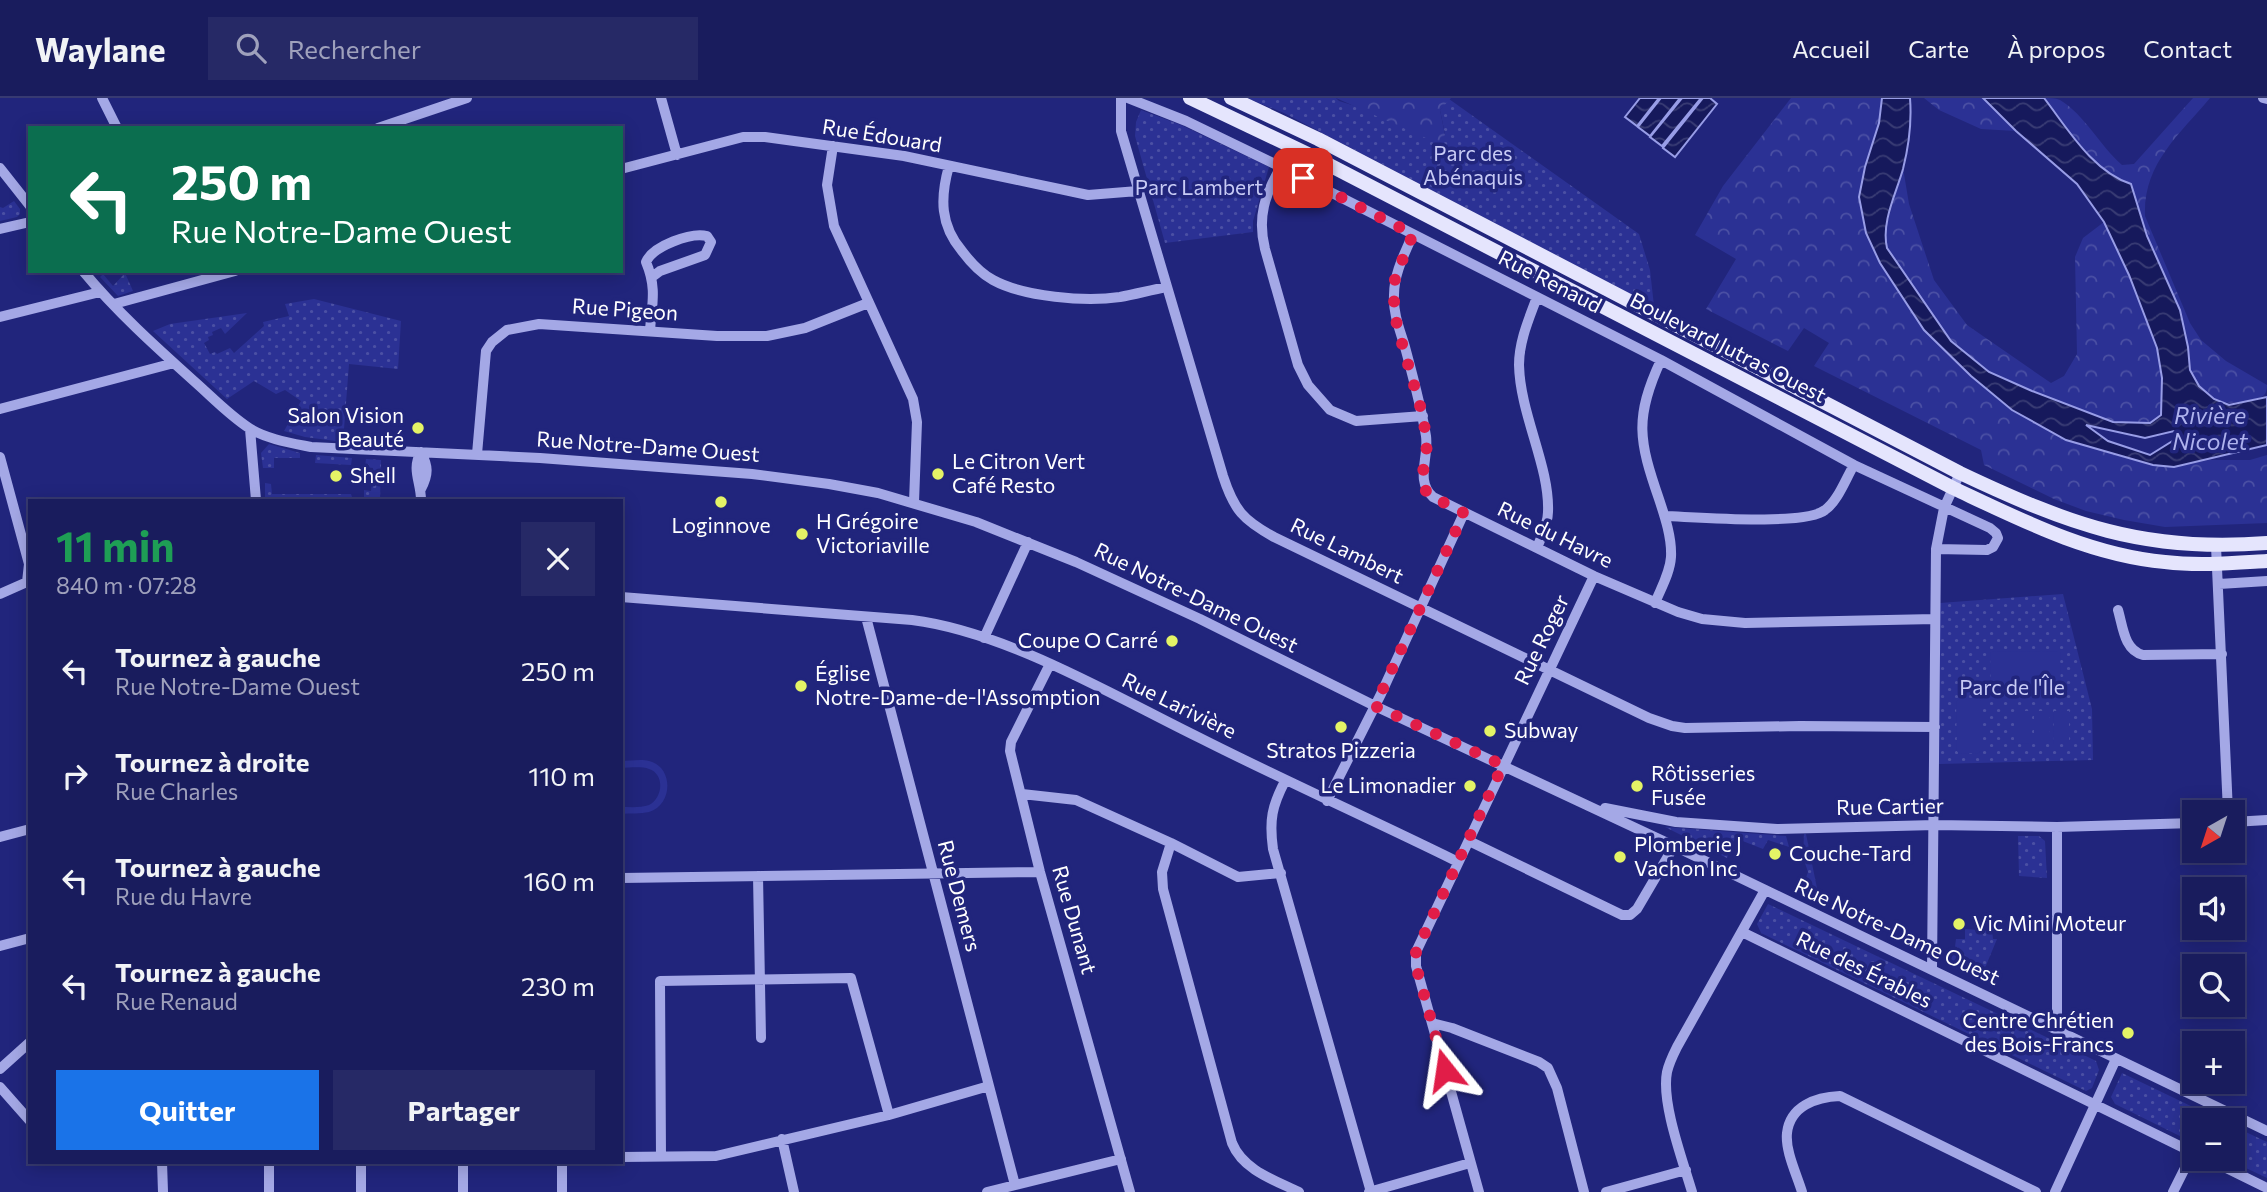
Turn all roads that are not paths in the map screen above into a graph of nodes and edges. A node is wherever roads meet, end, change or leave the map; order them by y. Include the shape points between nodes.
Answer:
1 (102, 98) edge
2 (467, 98) edge
3 (661, 98) edge
4 (1121, 98) edge
5 (1128, 98) edge
6 (1190, 98) edge
7 (1231, 98) edge
8 (116, 126) edge
9 (384, 126) edge
10 (833, 146) junction
11 (677, 155) junction
12 (949, 166) junction
13 (1282, 167) junction
14 (0, 168) edge
15 (623, 168) edge
16 (1139, 191) junction
17 (28, 203) edge
18 (28, 222) edge
19 (0, 229) edge
20 (1413, 234) junction
21 (85, 273) edge
22 (188, 273) edge
23 (228, 273) edge
24 (652, 277) junction
25 (193, 283) junction
26 (1167, 287) junction
27 (100, 292) junction
28 (1537, 297) junction
29 (868, 303) junction
30 (114, 304) junction
31 (0, 317) edge
32 (650, 330) junction
33 (1661, 360) junction
34 (174, 363) junction
35 (0, 409) edge
36 (1423, 416) junction
37 (250, 429) junction
38 (421, 452) junction
39 (477, 454) junction
40 (0, 457) edge
41 (1854, 464) junction
42 (1960, 473) junction
43 (1953, 488) junction
44 (421, 495) edge
45 (256, 499) edge
46 (915, 502) junction
47 (1944, 508) junction
48 (1464, 513) junction
49 (1665, 516) junction
50 (1028, 542) junction
51 (2267, 543) edge
52 (2216, 546) junction
53 (1537, 548) junction
54 (1936, 549) junction
55 (28, 560) edge
56 (2267, 561) edge
57 (2217, 565) junction
58 (28, 573) edge
59 (1594, 576) junction
60 (2267, 581) edge
61 (2219, 584) junction
62 (0, 594) edge
63 (623, 597) edge
64 (1655, 603) junction
65 (1421, 608) junction
66 (2118, 610) dead end
67 (866, 617) junction
68 (1935, 618) junction
69 (984, 638) junction
70 (2221, 654) junction
71 (1050, 664) junction
72 (1550, 668) junction
73 (1375, 706) junction
74 (1935, 727) junction
75 (1503, 765) junction
76 (1285, 781) junction
77 (1022, 794) junction
78 (2227, 800) edge
79 (1327, 801) junction
80 (1588, 805) junction
81 (2267, 820) edge
82 (2245, 821) edge
83 (2182, 823) edge
84 (1935, 825) junction
85 (2057, 827) junction
86 (28, 829) edge
87 (0, 836) edge
88 (1469, 841) junction
89 (1171, 843) junction
90 (1674, 846) junction
91 (1458, 863) junction
92 (1040, 872) junction
93 (1281, 873) junction
94 (932, 874) junction
95 (758, 876) junction
96 (623, 878) edge
97 (1765, 890) junction
98 (1742, 932) junction
99 (28, 939) edge
100 (0, 946) edge
101 (1932, 970) junction
102 (760, 980) junction
103 (1432, 1023) junction
104 (2057, 1029) junction
105 (761, 1038) dead end
106 (28, 1044) edge
107 (2116, 1059) junction
108 (0, 1069) edge
109 (989, 1086) junction
110 (1, 1089) edge
111 (2096, 1105) junction
112 (889, 1115) junction
113 (28, 1119) edge
114 (2267, 1131) edge
115 (782, 1139) junction
116 (2182, 1147) edge
117 (623, 1157) edge
118 (661, 1157) junction
119 (1121, 1159) junction
120 (1470, 1163) junction
121 (162, 1164) edge
122 (269, 1164) edge
123 (361, 1164) edge
124 (463, 1164) edge
125 (562, 1164) edge
126 (1686, 1170) junction
127 (2184, 1171) edge
128 (2232, 1171) edge
129 (1015, 1185) junction
130 (2267, 1188) edge
131 (163, 1192) edge
132 (269, 1192) edge
133 (361, 1192) edge
134 (463, 1192) edge
135 (562, 1192) edge
136 (794, 1192) edge
137 (987, 1192) edge
138 (1130, 1192) edge
139 (1299, 1192) edge
140 (1371, 1192) edge
141 (1479, 1192) edge
142 (1584, 1192) edge
143 (1606, 1192) edge
144 (1692, 1192) edge
145 (1802, 1192) edge
146 (2036, 1192) edge
147 (2055, 1192) edge
148 (2173, 1192) edge

1 - 8 street
2 - 9 street
3 - 11 street
4 - 16 street, Rue Lambert via 1121,131
5 - 13 street, Rue Renaud
6 - 43 main road, Boulevard Jutras Ouest via 1322,161
7 - 42 main road, Boulevard Jutras Ouest
10 - 11 street, Rue Édouard via 754,137
10 - 12 street, Rue Édouard
10 - 29 street via 827,185 830,212
11 - 15 street, Rue Édouard
12 - 16 street, Rue Édouard via 1088,195
12 - 26 street via 942,198 948,231 972,264 993,280 1041,294 1088,299
13 - 20 street, Rue Renaud
13 - 36 street via 1265,198 1261,228 1302,375 1329,410 1345,418 1365,422
14 - 17 street
16 - 26 street, Rue Lambert
18 - 19 street
20 - 28 street, Rue Renaud
20 - 36 street, Rue du Havre via 1395,278 1394,304
21 - 27 street, Rue Notre-Dame Ouest
22 - 25 street
23 - 25 street
24 - 24 street via 646,262 653,252 699,234 707,236 711,242 705,255
24 - 32 street
25 - 30 street
26 - 65 street, Rue Lambert via 1228,492 1240,515 1274,537
27 - 30 street, Rue Notre-Dame Ouest
27 - 31 street
28 - 33 street, Rue Renaud
28 - 53 street via 1519,362 1548,495 1548,516
29 - 32 street, Rue Pigeon via 827,321 767,336
29 - 46 street via 913,399 917,422
30 - 34 street, Rue Notre-Dame Ouest
32 - 39 street, Rue Pigeon via 539,324 499,335 486,351
33 - 41 street, Rue Renaud
33 - 49 street via 1641,425
34 - 35 street
34 - 37 street, Rue Notre-Dame Ouest
36 - 48 street, Rue du Havre via 1427,445 1422,479 1426,491
37 - 38 street, Rue Notre-Dame Ouest via 311,447
37 - 45 street
38 - 39 street, Rue Notre-Dame Ouest
38 - 44 street via 416,461
39 - 46 street, Rue Notre-Dame Ouest via 752,474
40 - 55 street
41 - 47 street, Rue Renaud
41 - 49 street via 1825,511 1810,517
42 - 43 street
42 - 52 main road, Boulevard Jutras Ouest via 2098,530 2158,542
43 - 47 street
43 - 57 main road, Boulevard Jutras Ouest via 2092,547 2136,558
46 - 50 street, Rue Notre-Dame Ouest
47 - 54 street
47 - 54 street, Rue Renaud via 1990,528 1998,538 1987,550
48 - 53 street, Rue du Havre
48 - 65 street
49 - 64 street via 1671,561
50 - 69 street
50 - 73 street, Rue Notre-Dame Ouest via 1200,619
51 - 52 main road, Boulevard Jutras Ouest
52 - 57 street
53 - 59 street, Rue du Havre
54 - 68 street
56 - 57 main road, Boulevard Jutras Ouest
57 - 61 street
58 - 62 street via 27,582
59 - 64 street, Rue du Havre
59 - 72 street, Rue Roger
60 - 61 street
61 - 70 street
63 - 67 street, Rue Larivière
64 - 68 street, Rue du Havre via 1702,618 1745,623
65 - 72 street, Rue Lambert
65 - 73 street
66 - 70 street via 2134,653
67 - 69 street, Rue Larivière via 930,623
67 - 94 street, Rue Demers
68 - 74 street
69 - 71 street, Rue Larivière
70 - 78 street
71 - 76 street, Rue Larivière
71 - 77 street, Rue Dunant via 1011,742
72 - 74 street, Rue Lambert via 1685,728
72 - 75 street, Rue Roger
73 - 75 street, Rue Notre-Dame Ouest
73 - 79 street
74 - 84 street
75 - 80 street, Rue Notre-Dame Ouest
75 - 88 street, Rue Roger
76 - 79 street, Rue Larivière
76 - 93 street via 1272,808 1270,830
77 - 89 street via 1076,800
77 - 92 street, Rue Dunant
79 - 91 street, Rue Larivière
80 - 84 street, Rue Cartier via 1726,827
80 - 90 street, Rue Notre-Dame Ouest
81 - 82 street
83 - 85 street, Rue Cartier
84 - 85 street, Rue Cartier
84 - 101 street
85 - 104 street
86 - 87 street
88 - 90 street via 1622,915 1637,909
88 - 91 street, Rue Roger
89 - 93 street via 1238,877
89 - 139 street via 1162,872 1163,889 1232,1143 1246,1164
90 - 97 street, Rue Notre-Dame Ouest
91 - 103 street, Rue Roger via 1416,952
92 - 94 street
92 - 119 street, Rue Dunant
93 - 140 street
94 - 95 street
94 - 109 street, Rue Demers
95 - 96 street
95 - 102 street
97 - 98 street
97 - 101 street, Rue Notre-Dame Ouest
98 - 111 street, Rue des Érables
98 - 126 street via 1677,1047 1667,1074 1669,1108
99 - 100 street
101 - 104 street, Rue Notre-Dame Ouest
102 - 105 street
102 - 112 street via 851,978
102 - 118 street via 660,981
103 - 120 street, Rue Roger
103 - 142 street via 1548,1068
104 - 107 street, Rue Notre-Dame Ouest
106 - 108 street
107 - 111 street
107 - 114 street, Rue Notre-Dame Ouest
109 - 112 street
109 - 129 street, Rue Demers
110 - 113 street
111 - 116 street, Rue des Érables
111 - 147 street
112 - 115 street
115 - 118 street via 716,1156
115 - 136 street
117 - 118 street
119 - 129 street
119 - 138 street, Rue Dunant
120 - 140 street
120 - 141 street, Rue Roger
121 - 131 street
122 - 132 street
123 - 133 street
124 - 134 street
125 - 135 street
126 - 143 street
126 - 144 street
127 - 148 street
128 - 130 street
129 - 137 street
145 - 146 street via 1788,1145 1791,1120 1806,1102 1840,1096

